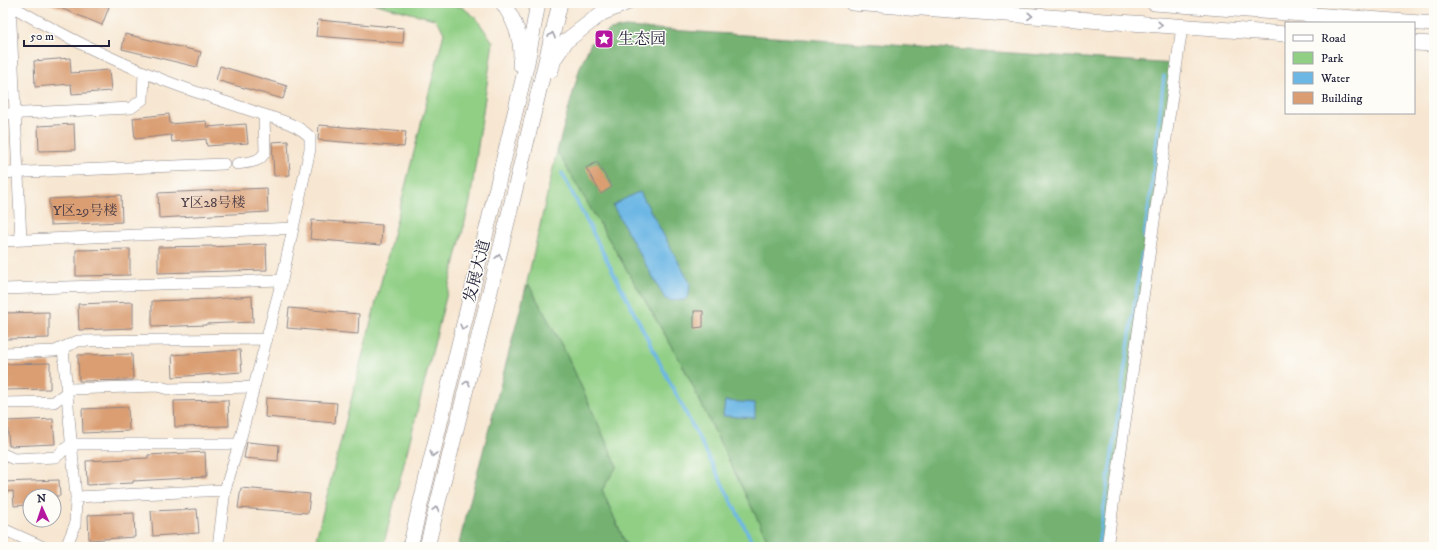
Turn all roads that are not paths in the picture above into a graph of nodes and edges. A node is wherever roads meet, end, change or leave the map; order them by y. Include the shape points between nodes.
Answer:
1 (503, 3) edge
2 (538, 3) edge
3 (560, 3) edge
4 (626, 3) edge
5 (852, 3) edge
6 (1154, 3) edge
7 (9, 4) edge
8 (1232, 6) edge
9 (1250, 7) edge
10 (1412, 22) edge
11 (1415, 22) edge
12 (1434, 24) edge
13 (1182, 27) junction
14 (1229, 30) junction
15 (1246, 31) junction
16 (1285, 34) edge
17 (1415, 43) edge
18 (1434, 44) edge
19 (8, 45) edge
20 (144, 72) junction
21 (15, 113) junction
22 (3, 114) edge
23 (264, 115) junction
24 (224, 164) dead end
25 (237, 164) dead end
26 (18, 172) junction
27 (3, 173) edge
28 (495, 196) junction
29 (512, 202) junction
30 (293, 228) junction
31 (21, 240) junction
32 (3, 241) edge
33 (282, 280) junction
34 (3, 289) edge
35 (267, 339) junction
36 (63, 348) junction
37 (3, 353) edge
38 (254, 388) junction
39 (67, 392) junction
40 (3, 403) edge
41 (71, 444) junction
42 (239, 444) junction
43 (3, 454) edge
44 (225, 490) junction
45 (76, 497) junction
46 (3, 529) edge
47 (43, 547) edge
48 (66, 547) edge
49 (218, 547) edge
50 (410, 547) edge
51 (426, 547) edge
52 (1107, 547) edge

1 - 28 main road via 513,18 519,36 521,57
2 - 28 main road, 发展大道 via 527,63
29 -> 3 main road, 发展大道
4 - 29 main road via 602,13 566,41 554,59
5 -> 13 main road
6 - 8 main road
7 - 19 street
7 - 20 street via 87,46
8 - 9 main road
8 - 14 main road
9 - 10 main road
9 - 15 main road
11 - 12 main road
13 - 14 main road
13 - 52 street
14 - 15 main road
15 - 16 main road
17 - 18 main road
19 - 21 street
20 - 21 street via 143,99 131,108
20 - 23 street
21 - 22 street
21 - 26 street
23 - 25 street via 263,157
23 - 30 street via 304,130 310,137 310,149
24 - 26 street
26 - 27 street
26 - 31 street
28 -> 50 main road, 发展大道
51 -> 29 main road, 发展大道
30 - 31 street
30 - 33 street
31 - 32 street
33 - 34 street
33 - 35 street
35 - 36 street via 78,341
35 - 38 street
36 - 37 street via 55,351
36 - 39 street
38 - 39 street via 168,389 157,386 71,389
38 - 42 street
39 - 40 street via 54,402
39 - 41 street
41 - 42 street
41 - 43 street via 56,457 14,459
41 - 45 street
42 - 44 street
44 - 45 street
44 - 49 street
45 - 48 street via 75,525
46 - 47 street

